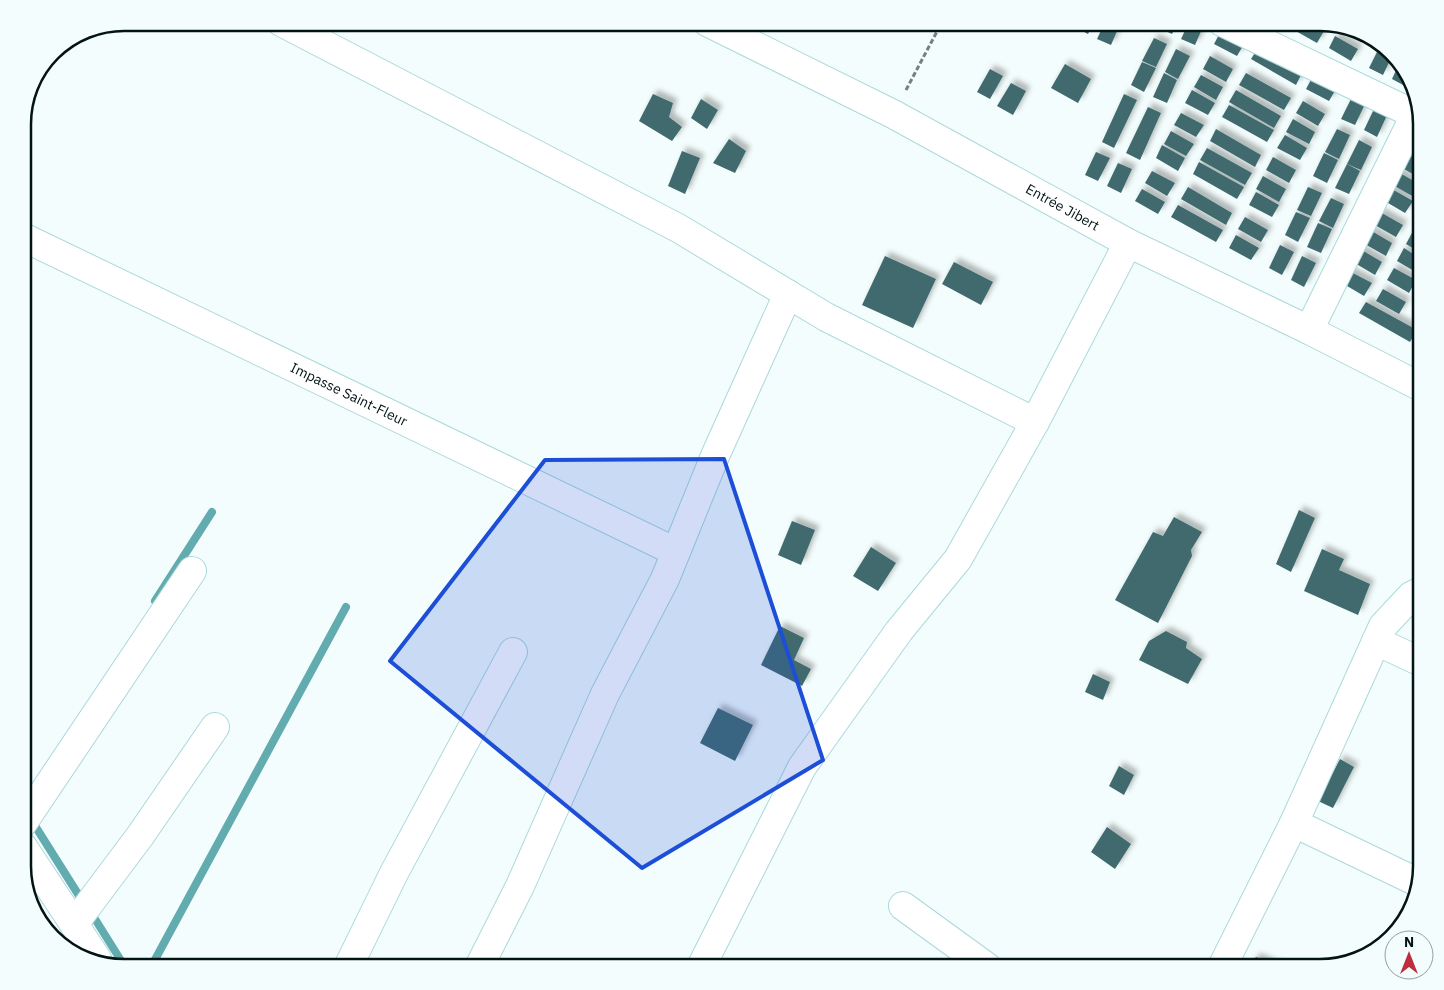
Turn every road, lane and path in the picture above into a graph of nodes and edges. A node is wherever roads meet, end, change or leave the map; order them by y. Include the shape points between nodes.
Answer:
1 (299, 31) edge
2 (725, 31) edge
3 (937, 31) edge
4 (1241, 31) edge
5 (1412, 112) edge
6 (893, 114) junction
7 (1413, 122) edge
8 (31, 241) edge
9 (1128, 243) junction
10 (788, 294) junction
11 (1309, 330) junction
12 (1413, 382) edge
13 (1035, 422) junction
14 (676, 552) junction
15 (192, 571) dead end
16 (1413, 595) edge
17 (1376, 641) junction
18 (513, 652) dead end
19 (1413, 658) edge
20 (215, 727) dead end
21 (31, 812) edge
22 (1294, 823) junction
23 (31, 859) edge
24 (1412, 879) edge
25 (903, 906) dead end
26 (74, 924) junction
27 (94, 954) edge
28 (352, 959) edge
29 (484, 959) edge
30 (706, 959) edge
31 (975, 959) edge
32 (1226, 959) edge

1 - 10 street via 678,228
2 - 6 street, Entrée Jibert
3 - 6 path
4 - 5 street
6 - 9 street, Entrée Jibert
7 - 11 street
8 - 14 street, Impasse Saint-Fleur
9 - 11 street, Entrée Jibert
9 - 13 street
10 - 13 street via 826,317
10 - 14 street
11 - 12 street, Entrée Jibert
13 - 30 street via 958,559 899,631 802,767
14 - 29 street via 605,694 520,886
15 - 21 street
16 - 17 street via 1383,626
17 - 19 street
17 - 22 street
18 - 28 street via 394,873
20 - 26 street
22 - 24 street
22 - 32 street
23 - 26 street
25 - 31 street
26 - 27 street

